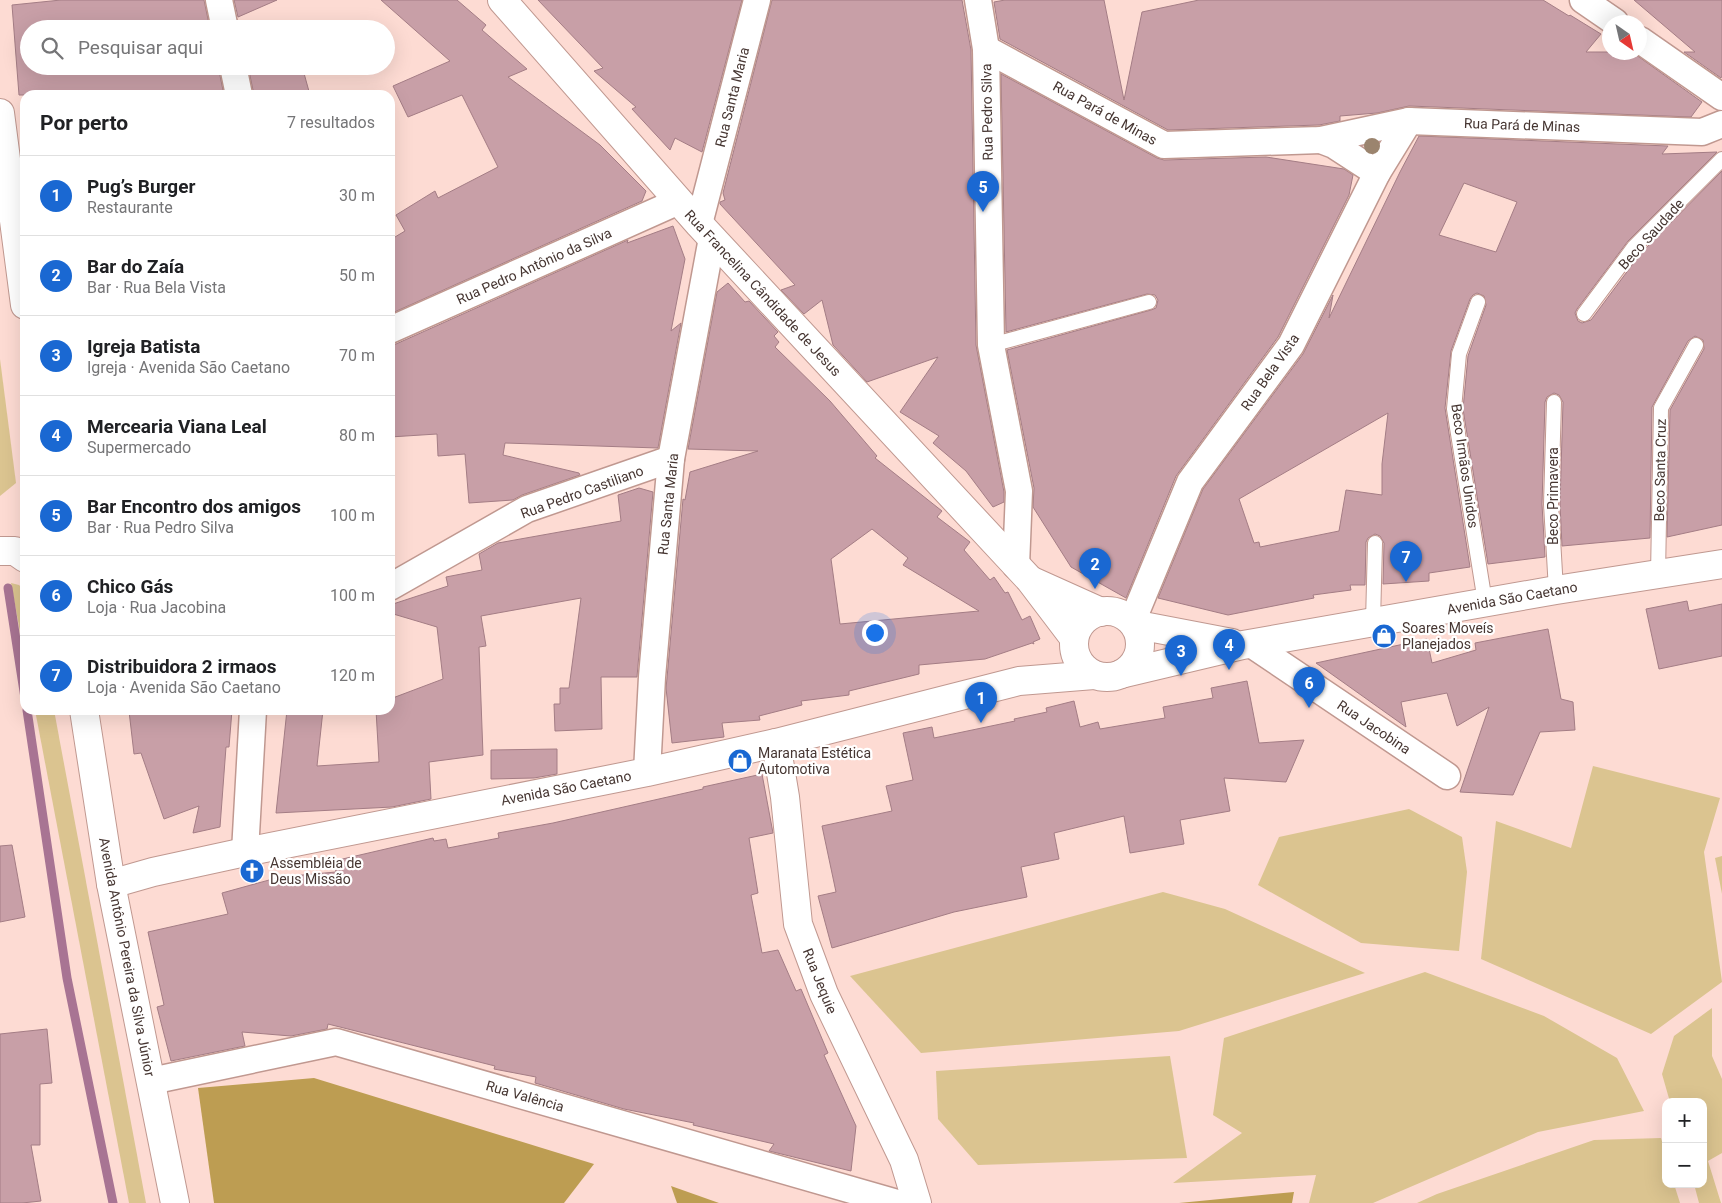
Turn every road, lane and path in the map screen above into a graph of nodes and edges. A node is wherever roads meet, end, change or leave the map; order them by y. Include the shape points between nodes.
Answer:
1 (219, 0) edge
2 (502, 0) edge
3 (757, 0) edge
4 (978, 0) edge
5 (1583, 0) edge
6 (1604, 15) edge
7 (223, 20) edge
8 (1647, 45) edge
9 (986, 48) junction
10 (235, 75) edge
11 (238, 90) edge
12 (1722, 98) edge
13 (0, 112) edge
14 (1409, 121) junction
15 (1722, 124) edge
16 (1322, 140) junction
17 (1722, 159) edge
18 (1377, 172) junction
19 (679, 201) junction
20 (705, 231) junction
21 (20, 266) edge
22 (1149, 302) dead end
23 (1478, 302) dead end
24 (1584, 314) dead end
25 (395, 328) edge
26 (991, 345) junction
27 (1696, 345) dead end
28 (1554, 402) dead end
29 (672, 459) junction
30 (1375, 542) dead end
31 (0, 551) edge
32 (20, 554) edge
33 (1722, 564) edge
34 (1023, 573) junction
35 (1658, 575) junction
36 (395, 584) edge
37 (1556, 590) junction
38 (1485, 602) junction
39 (1102, 612) junction
40 (1373, 622) junction
41 (1134, 624) junction
42 (1074, 643) junction
43 (1247, 645) junction
44 (1121, 674) junction
45 (1094, 675) junction
46 (1019, 681) junction
47 (85, 715) edge
48 (253, 715) edge
49 (776, 743) junction
50 (647, 772) junction
51 (1447, 776) dead end
52 (245, 852) junction
53 (111, 884) junction
54 (151, 1081) junction
55 (174, 1203) edge
56 (897, 1203) edge
57 (918, 1203) edge

1 - 7 street
2 - 19 street, Rua Francelina Cândidade de Jesus
3 - 20 street, Rua Santa Maria
4 - 9 street, Rua Pedro Silva
5 - 6 street
8 - 12 street
9 - 16 street, Rua Pará de Minas via 1164,146
9 - 26 street, Rua Pedro Silva
10 - 11 street
13 - 21 street
14 - 15 street, Rua Pará de Minas via 1702,132
14 - 16 street, Rua Pará de Minas
14 - 18 street, Rua Bela Vista
16 - 18 street
17 - 24 lane, Beco Saudade via 1634,247
18 - 41 street, Rua Bela Vista via 1291,345 1190,482
19 - 20 street, Rua Francelina Cândidade de Jesus
19 - 25 street, Rua Pedro Antônio da Silva
20 - 29 street, Rua Santa Maria
20 - 34 street, Rua Francelina Cândidade de Jesus
22 - 26 lane
23 - 38 lane, Beco Irmãos Unidos via 1459,354 1454,409
26 - 34 street, Rua Pedro Silva via 1019,491
27 - 35 lane, Beco Santa Cruz via 1661,408
28 - 37 lane, Beco Primavera via 1551,504
29 - 36 street, Rua Pedro Castiliano via 526,509
29 - 50 street, Rua Santa Maria via 652,677
30 - 40 lane
31 - 32 street via 15,551
33 - 35 street, Avenida São Caetano
34 - 39 street
34 - 42 street, Rua Francelina Cândidade de Jesus
35 - 37 street, Avenida São Caetano
37 - 38 street, Avenida São Caetano
38 - 40 street, Avenida São Caetano
39 - 41 street via 1113,611
39 - 42 street via 1092,614 1084,621
40 - 43 street, Avenida São Caetano
41 - 43 street
41 - 44 street via 1140,637 1139,654 1131,668
42 - 45 street via 1080,664
42 - 46 street
43 - 44 street, Avenida São Caetano
43 - 51 street, Rua Jacobina
44 - 45 street via 1113,677
45 - 46 street
46 - 49 street, Avenida São Caetano
47 - 53 street, Avenida Antônio Pereira da Silva Júnior
48 - 52 street
49 - 50 street, Avenida São Caetano
49 - 57 street, Rua Jequie via 798,924 824,994 904,1160
50 - 52 street, Avenida São Caetano
52 - 53 street, Avenida São Caetano
53 - 54 street, Avenida Antônio Pereira da Silva Júnior
54 - 55 street, Avenida Antônio Pereira da Silva Júnior
54 - 56 street, Rua Valência via 336,1042

